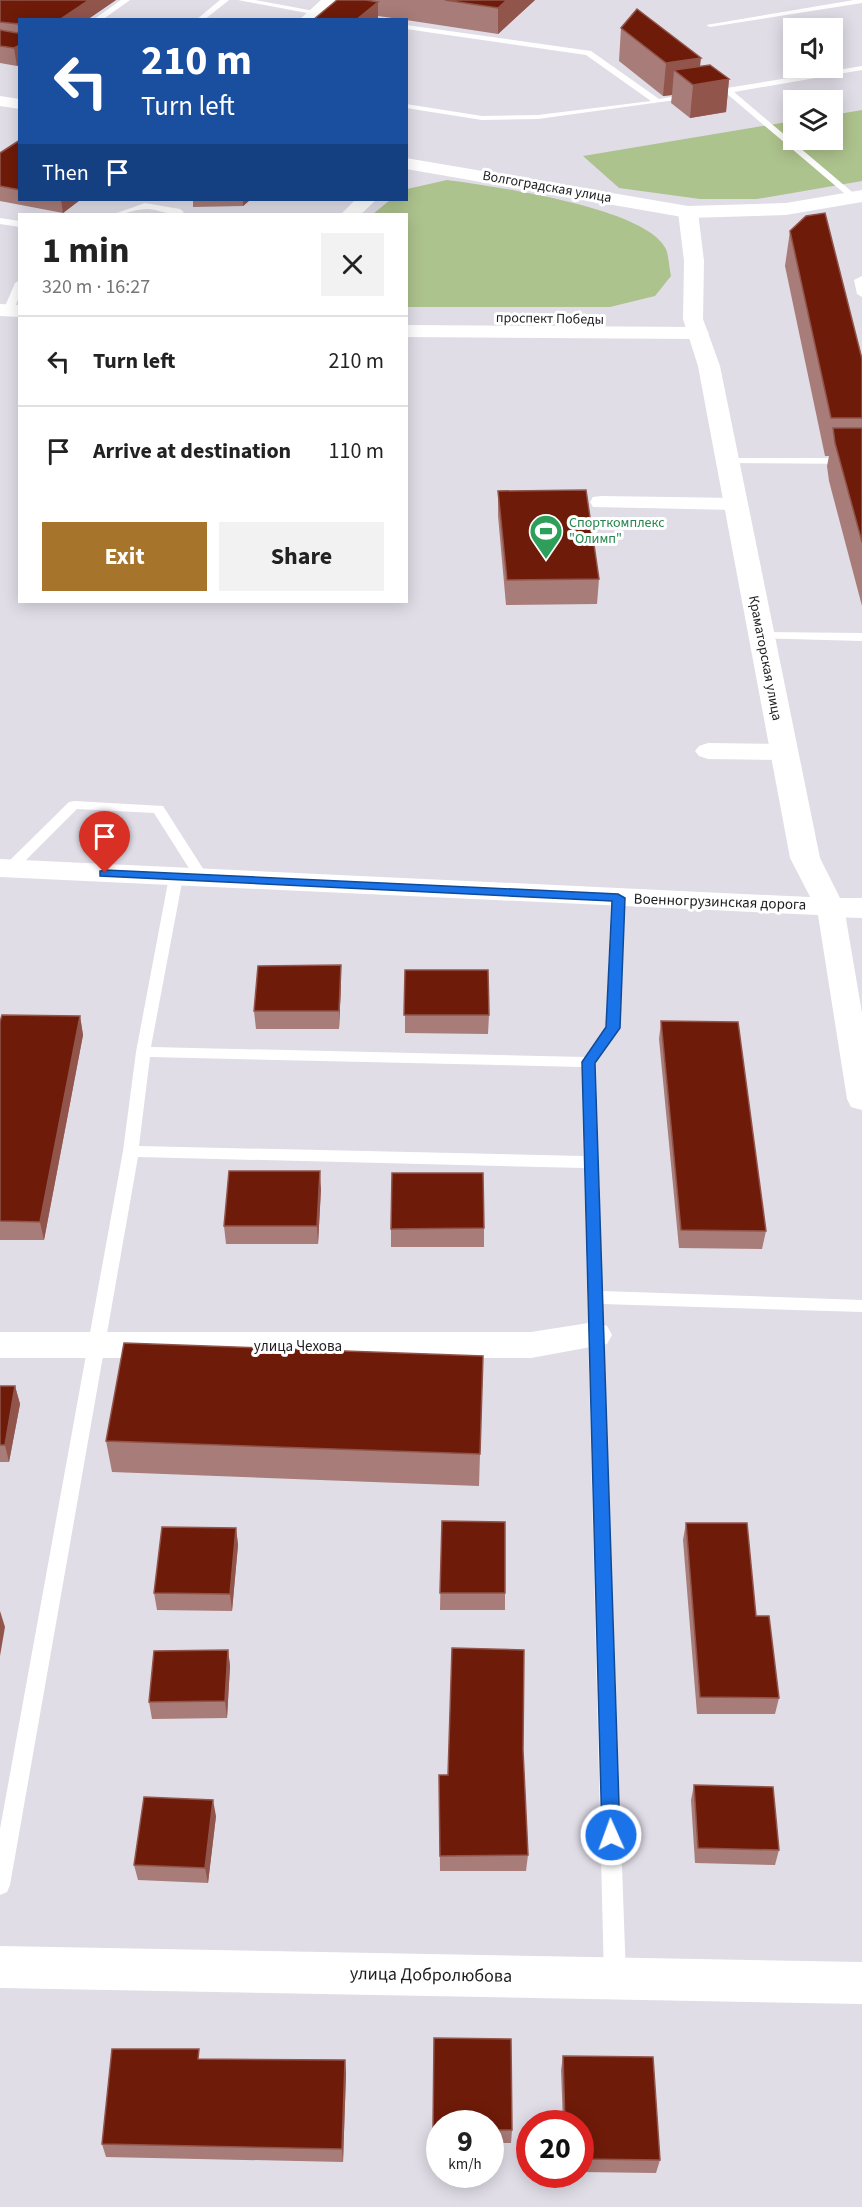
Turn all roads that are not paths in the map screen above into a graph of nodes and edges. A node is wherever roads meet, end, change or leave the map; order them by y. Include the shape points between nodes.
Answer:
1 (126, 0) edge
2 (225, 0) edge
3 (242, 0) edge
4 (332, 0) edge
5 (862, 1) edge
6 (312, 16) edge
7 (99, 18) edge
8 (202, 18) edge
9 (336, 18) edge
10 (710, 25) dead end
11 (408, 27) edge
12 (862, 68) edge
13 (728, 91) junction
14 (0, 93) edge
15 (18, 96) edge
16 (0, 101) edge
17 (658, 102) junction
18 (18, 104) edge
19 (408, 106) edge
20 (408, 163) edge
21 (858, 196) edge
22 (365, 201) edge
23 (180, 212) dead end
24 (688, 212) junction
25 (120, 213) edge
26 (351, 213) edge
27 (0, 220) edge
28 (18, 224) edge
29 (862, 279) edge
30 (18, 289) edge
31 (862, 294) edge
32 (408, 316) edge
33 (9, 317) edge
34 (696, 326) junction
35 (408, 331) edge
36 (726, 461) junction
37 (862, 461) edge
38 (601, 502) dead end
39 (736, 504) junction
40 (760, 636) junction
41 (862, 637) edge
42 (708, 752) dead end
43 (783, 752) junction
44 (4, 868) edge
45 (189, 878) junction
46 (618, 898) junction
47 (830, 907) junction
48 (862, 908) edge
49 (143, 1052) junction
50 (589, 1062) junction
51 (861, 1089) edge
52 (131, 1150) junction
53 (591, 1162) junction
54 (594, 1297) junction
55 (862, 1306) edge
56 (595, 1335) junction
57 (0, 1345) edge
58 (96, 1346) junction
59 (0, 1885) edge
60 (0, 1967) edge
61 (615, 1978) junction
62 (862, 1983) edge

1 - 7 lane
2 - 8 lane
3 - 6 lane
4 - 6 street
5 - 10 lane
6 - 9 lane
11 - 17 lane via 588,53
12 - 13 lane
13 - 17 lane
13 - 21 lane
14 - 15 street
16 - 18 street
17 - 19 lane via 505,118
20 - 24 street, Волгоградская улица
21 - 24 street via 786,209
22 - 26 street
23 - 25 lane via 145,206
24 - 34 street, Краматорская улица
27 - 28 lane
29 - 31 lane
30 - 33 lane
32 - 34 street, проспект Победы
34 - 35 street
34 - 36 street, Краматорская улица via 709,366
36 - 37 lane
36 - 39 street, Краматорская улица
38 - 39 street
39 - 40 street, Краматорская улица
40 - 41 lane
40 - 43 street, Краматорская улица
42 - 43 street
43 - 47 street, Краматорская улица via 805,858
44 - 45 street, Военногрузинская дорога
44 - 45 lane via 74,805 158,809
45 - 46 street, Военногрузинская дорога
45 - 49 lane
46 - 47 street, Военногрузинская дорога
46 - 50 lane via 613,1028
47 - 48 street
47 - 51 street, Краматорская улица
49 - 50 lane
49 - 52 lane
50 - 53 lane
52 - 53 lane
52 - 58 lane
53 - 54 lane
54 - 55 lane
54 - 56 lane
56 - 58 street, улица Чехова via 531,1345
56 - 61 lane
57 - 58 street, улица Чехова
58 - 59 lane
60 - 61 street, улица Добролюбова
61 - 62 street, улица Добролюбова

